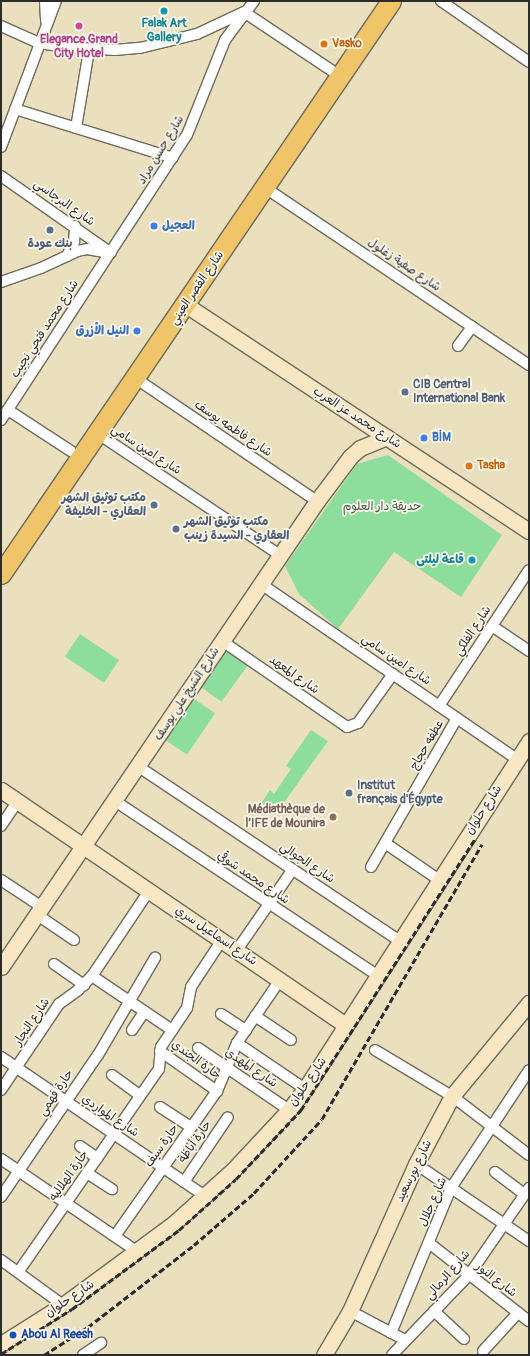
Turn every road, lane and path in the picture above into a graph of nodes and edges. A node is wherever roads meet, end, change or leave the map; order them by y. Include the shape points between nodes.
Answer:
1 (45, 1) edge
2 (56, 1) edge
3 (241, 1) edge
4 (254, 1) edge
5 (378, 1) edge
6 (391, 1) edge
7 (441, 1) edge
8 (244, 12) junction
9 (1, 26) edge
10 (46, 26) junction
11 (39, 42) junction
12 (89, 50) junction
13 (529, 62) edge
14 (331, 70) junction
15 (15, 109) junction
16 (76, 128) junction
17 (1, 147) edge
18 (173, 158) junction
19 (1, 176) edge
20 (264, 187) junction
21 (75, 226) junction
22 (111, 253) junction
23 (66, 256) junction
24 (1, 282) edge
25 (186, 305) junction
26 (472, 327) junction
27 (458, 346) dead end
28 (529, 364) edge
29 (135, 378) junction
30 (8, 410) junction
31 (1, 420) edge
32 (97, 434) junction
33 (387, 437) junction
34 (71, 451) junction
35 (317, 501) junction
36 (529, 531) edge
37 (1, 552) edge
38 (280, 555) junction
39 (529, 570) edge
40 (1, 574) edge
41 (261, 584) junction
42 (492, 626) junction
43 (222, 641) junction
44 (529, 651) edge
45 (393, 674) junction
46 (439, 706) junction
47 (458, 718) junction
48 (529, 740) edge
49 (517, 759) junction
50 (139, 767) junction
51 (1, 790) edge
52 (18, 801) junction
53 (115, 801) junction
54 (1, 826) edge
55 (385, 844) junction
56 (85, 847) junction
57 (371, 867) dead end
58 (293, 869) junction
59 (1, 880) edge
60 (439, 880) junction
61 (149, 890) junction
62 (269, 904) junction
63 (39, 911) junction
64 (74, 940) dead end
65 (222, 940) junction
66 (400, 941) junction
67 (237, 950) junction
68 (155, 958) dead end
69 (54, 964) dead end
70 (1, 967) edge
71 (92, 976) junction
72 (378, 976) junction
73 (280, 980) junction
74 (84, 985) junction
75 (128, 1001) junction
76 (529, 1003) edge
77 (144, 1012) junction
78 (221, 1014) dead end
79 (255, 1016) junction
80 (346, 1025) junction
81 (132, 1030) dead end
82 (172, 1030) junction
83 (246, 1030) junction
84 (291, 1040) dead end
85 (237, 1043) junction
86 (198, 1048) dead end
87 (374, 1050) dead end
88 (160, 1051) junction
89 (1, 1057) edge
90 (16, 1068) junction
91 (226, 1068) junction
92 (529, 1070) edge
93 (112, 1075) dead end
94 (305, 1089) junction
95 (1, 1090) edge
96 (217, 1091) junction
97 (140, 1095) junction
98 (452, 1096) junction
99 (66, 1102) junction
100 (160, 1107) dead end
101 (289, 1110) junction
102 (228, 1117) dead end
103 (491, 1126) junction
104 (191, 1127) junction
105 (114, 1134) junction
106 (80, 1146) dead end
107 (529, 1155) edge
108 (97, 1158) junction
109 (1, 1159) edge
110 (416, 1164) junction
111 (163, 1168) junction
112 (19, 1171) junction
113 (495, 1172) dead end
114 (87, 1173) junction
115 (184, 1182) junction
116 (451, 1188) junction
117 (112, 1189) dead end
118 (527, 1191) edge
119 (205, 1196) junction
120 (1, 1197) edge
121 (66, 1203) junction
122 (504, 1224) junction
123 (115, 1236) junction
124 (529, 1241) edge
125 (429, 1243) junction
126 (138, 1252) junction
127 (1, 1260) edge
128 (18, 1272) junction
129 (469, 1275) junction
130 (64, 1305) junction
131 (350, 1311) junction
132 (434, 1311) junction
133 (518, 1313) junction
134 (529, 1321) edge
135 (391, 1333) junction
136 (464, 1339) dead end
137 (405, 1340) junction
138 (101, 1342) dead end
139 (1, 1344) edge
140 (483, 1352) dead end
141 (83, 1355) edge
142 (324, 1355) edge
143 (392, 1355) edge

1 - 10 street
2 - 10 street
3 - 8 street
4 - 8 street
5 - 14 highway, شارع القصر العيني
6 - 20 highway, شارع القصر العيني
7 - 13 street
8 - 12 street via 213,28 179,39 140,48
8 - 14 street
8 - 18 street, شارع حسن مراد via 225,40 195,118
9 - 11 street
10 - 11 street
11 - 12 street
11 - 15 street
12 - 16 street
14 - 34 highway, شارع القصر العيني
15 - 16 street
15 - 17 street
16 - 18 street
18 - 22 street, شارع حسن مراد
19 - 21 street, شارع البرجاسي
20 - 25 highway, شارع القصر العيني
20 - 26 street, شارع صفية زغلول
21 - 22 street, شارع البرجاسي
21 - 23 street via 74,242
22 - 23 street via 87,249
22 - 30 street, شارع محمد فتحي نجيب
23 - 24 street
25 - 29 highway, شارع القصر العيني
25 - 33 street, شارع محمد عز العرب
26 - 27 street
26 - 28 street, شارع صفية زغلول
29 - 32 highway, شارع القصر العيني
29 - 35 street, شارع فاطمه يوسف
30 - 31 street, شارع محمد فتحي نجيب
30 - 34 street
32 - 38 street, شارع امين سامي
32 - 40 highway, شارع القصر العيني
33 - 35 street, شارع الشيخ علي يوسف via 367,445 350,457
33 - 36 street, شارع محمد عز العرب
34 - 37 highway, شارع القصر العيني
35 - 38 street, شارع الشيخ علي يوسف
38 - 41 street, شارع الشيخ علي يوسف
39 - 42 street, شارع الفلكي
41 - 43 street, شارع الشيخ علي يوسف
41 - 45 street, شارع امين سامي
42 - 44 street
42 - 46 street, شارع الفلكي
43 - 45 street, شارع المعهد via 343,726 351,727 358,722
43 - 50 street, شارع الشيخ علي يوسف
45 - 46 street, شارع امين سامي
46 - 47 street, شارع امين سامي
47 - 49 street, شارع امين سامي
47 - 55 street, عطفه حجاج
48 - 49 street, شارع حلوان
49 - 60 street, شارع حلوان
50 - 53 street, شارع الشيخ علي يوسف
50 - 58 street, شارع الجوالي
51 - 52 street, شارع اسماعيل سري
52 - 54 street
52 - 56 street, شارع اسماعيل سري
53 - 56 street, شارع الشيخ علي يوسف
53 - 62 street, شارع محمد شوقي
55 - 57 street, عطفه حجاج
55 - 60 street
56 - 61 street, شارع اسماعيل سري
56 - 63 street, شارع الشيخ علي يوسف
58 - 62 street
58 - 66 street, شارع الجوالي
59 - 63 street
60 - 66 street, شارع حلوان
61 - 65 street, شارع اسماعيل سري
61 - 71 street, شارع النجار
62 - 67 street
62 - 72 street, شارع محمد شوقي
63 - 64 street
63 - 70 street, شارع الشيخ علي يوسف
65 - 67 street, شارع اسماعيل سري
65 - 82 street, حارة الهلاليه via 191,987 187,1008
66 - 72 street, شارع حلوان
67 - 73 street, شارع اسماعيل سري
68 - 75 street, حارة فهمي
69 - 74 street
71 - 74 street, شارع النجار
71 - 75 street
72 - 80 street, شارع حلوان
73 - 79 street, حارة سيف
73 - 80 street, شارع اسماعيل سري
74 - 90 street, شارع النجار via 59,1004
75 - 77 street
75 - 99 street, حارة فهمي via 101,1049
76 - 98 street, شارع بورسعيد
77 - 81 street
77 - 82 street
78 - 83 street
79 - 83 street, حارة سيف
79 - 84 street
80 - 94 street, شارع حلوان
82 - 88 street, حارة الهلاليه
83 - 85 street, حارة سيف
85 - 91 street, حارة سيف
85 - 94 street
86 - 91 street, شارع المهدي
87 - 98 street
88 - 96 street, حارة الجندي
88 - 97 street, حارة الهلاليه via 159,1069
89 - 90 street, شارع المواردي
90 - 95 street, شارع النجار
90 - 99 street, شارع المواردي
91 - 96 street, حارة سيف
91 - 101 street, شارع المهدي
92 - 103 street, شارع جلال
93 - 97 street
94 - 101 street, شارع حلوان
96 - 104 street, حارة سيف
97 - 105 street, حارة الهلاليه
98 - 103 street
98 - 110 street, شارع بورسعيد
99 - 105 street, شارع المواردي
99 - 112 street, حارة فهمي
100 - 104 street
101 - 119 street, شارع حلوان
102 - 115 street, حارة أباظة
103 - 107 street
103 - 116 street, شارع جلال
104 - 111 street, حارة سيف
105 - 108 street, حارة الهلاليه
105 - 111 street, شارع المواردي
106 - 108 street
108 - 114 street, حارة الهلاليه
109 - 112 street
110 - 116 street
110 - 131 street, شارع بورسعيد
111 - 115 street, شارع المواردي
111 - 123 street, حارة سيف
112 - 120 street, حارة فهمي
112 - 121 street
113 - 118 street
114 - 117 street
114 - 121 street, حارة الهلاليه
115 - 119 street, شارع المواردي
116 - 122 street
116 - 125 street, شارع جلال
118 - 122 street, شارع الرمالي
119 - 126 street, شارع حلوان
121 - 123 street
121 - 128 street, حارة الهلاليه
122 - 124 street
122 - 129 street, شارع الرمالي
123 - 126 street
125 - 129 street, شارع النور
125 - 135 street, شارع جلال
126 - 130 street, شارع حلوان
127 - 128 street
128 - 130 street
129 - 132 street, شارع الرمالي
129 - 133 street, شارع النور
130 - 139 street, شارع حلوان
131 - 135 street
131 - 142 street, شارع بورسعيد
132 - 136 street
132 - 137 street, شارع الرمالي
133 - 134 street, شارع النور
133 - 140 street
135 - 137 street
137 - 143 street, شارع الرمالي
138 - 141 street

